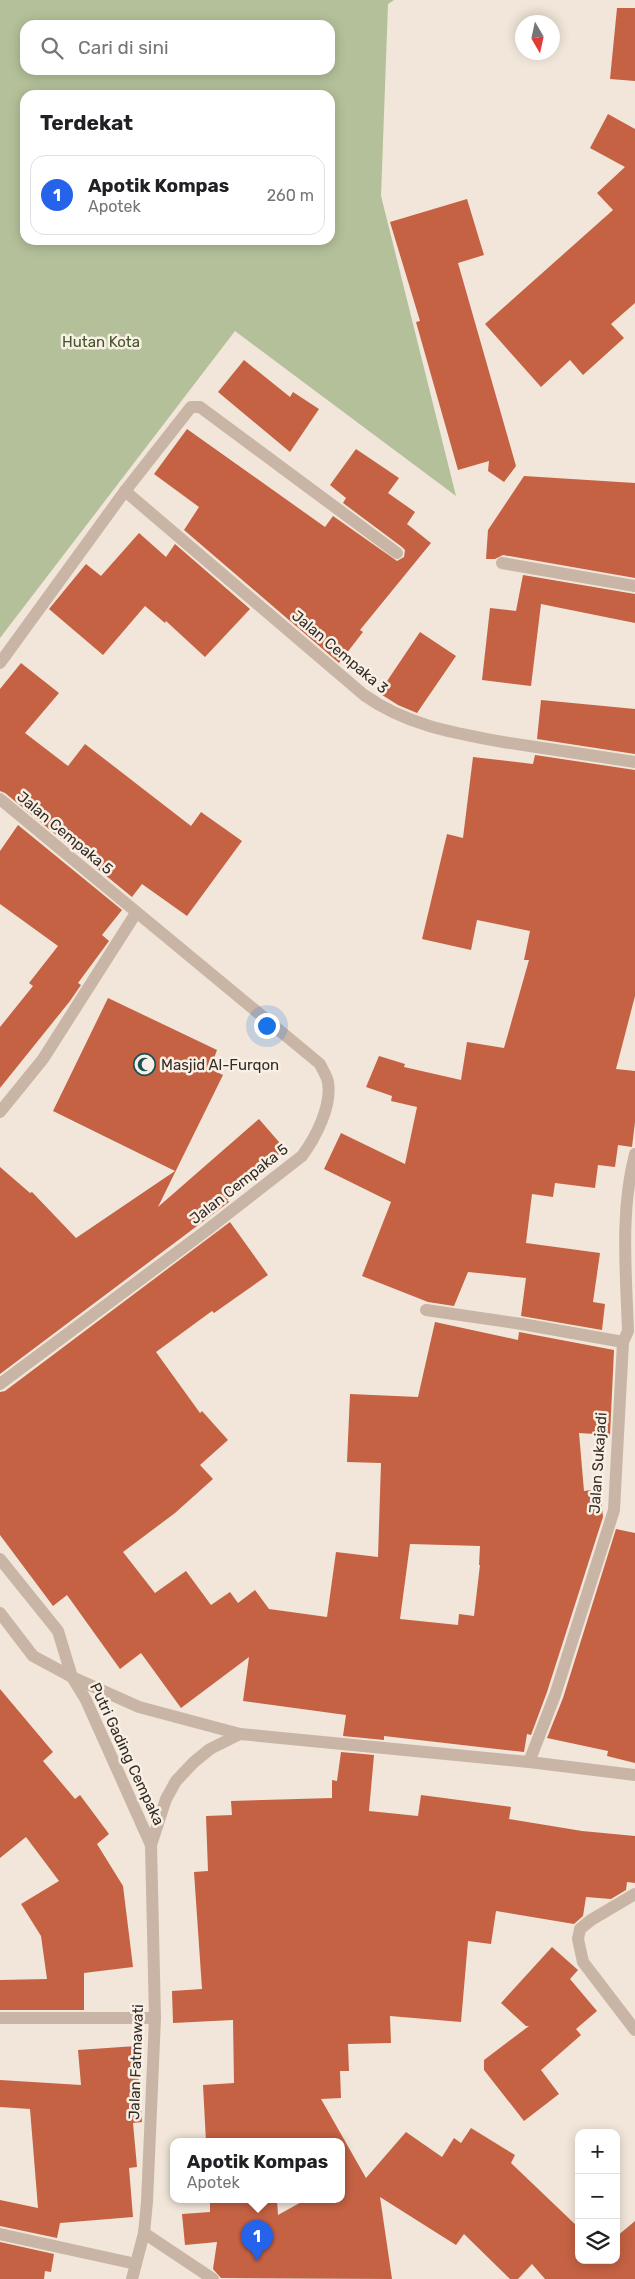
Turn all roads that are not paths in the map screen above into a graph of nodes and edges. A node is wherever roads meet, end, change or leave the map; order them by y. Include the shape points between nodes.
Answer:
1 (125, 491) junction
2 (397, 553) dead end
3 (502, 564) dead end
4 (635, 586) edge
5 (0, 663) edge
6 (635, 762) edge
7 (0, 799) edge
8 (136, 913) junction
9 (0, 1112) edge
10 (635, 1154) edge
11 (426, 1310) dead end
12 (628, 1334) edge
13 (0, 1384) edge
14 (0, 1559) edge
15 (0, 1614) edge
16 (72, 1677) junction
17 (240, 1734) junction
18 (529, 1762) junction
19 (635, 1775) edge
20 (151, 1845) junction
21 (635, 1894) edge
22 (0, 2018) edge
23 (155, 2018) junction
24 (635, 2030) edge
25 (144, 2233) junction
26 (0, 2234) edge
27 (136, 2264) junction
28 (132, 2279) edge
29 (213, 2279) edge

1 - 2 street via 191,407 200,406
1 - 5 street
1 - 6 street, Jalan Cempaka 3 via 382,708 406,719 452,732
3 - 4 street
7 - 8 street, Jalan Cempaka 5
8 - 9 street via 43,1059
8 - 13 street, Jalan Cempaka 5 via 320,1064 328,1081 327,1108 302,1156
10 - 12 street, Jalan Sukajadi via 625,1212
11 - 12 street via 522,1324
12 - 18 street, Jalan Sukajadi via 614,1510 555,1695
14 - 16 street, Putri Gading Cempaka via 58,1631
15 - 16 street, Putri Gading Cempaka via 33,1656
16 - 17 street, Putri Gading Cempaka via 125,1701
16 - 20 street, Putri Gading Cempaka via 86,1700
17 - 18 street, Putri Gading Cempaka
17 - 20 street via 210,1749 176,1781 166,1799
18 - 19 street, Putri Gading Cempaka
20 - 23 street, Jalan Fatmawati
21 - 24 street via 590,1920 580,1929 578,1939 583,1962
22 - 23 street
23 - 25 street, Jalan Fatmawati
25 - 27 street, Jalan Fatmawati
25 - 29 street
26 - 27 street
27 - 28 street, Jalan Fatmawati

